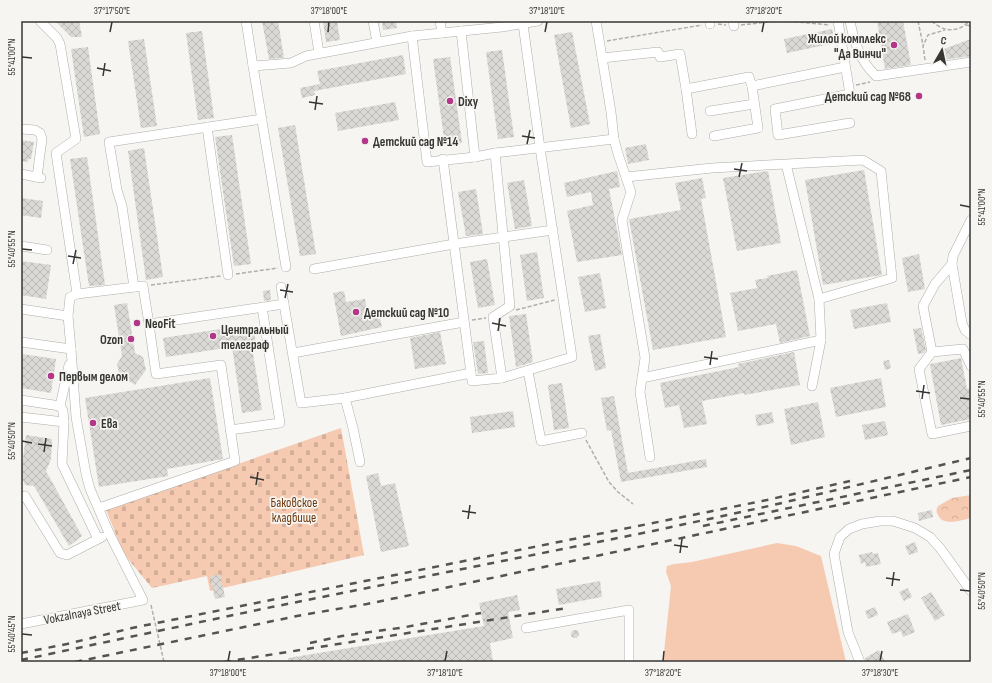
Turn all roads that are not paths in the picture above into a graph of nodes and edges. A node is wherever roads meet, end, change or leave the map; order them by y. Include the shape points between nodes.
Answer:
1 (40, 21) edge
2 (246, 21) edge
3 (314, 21) edge
4 (373, 21) edge
5 (440, 21) edge
6 (538, 21) edge
7 (596, 21) edge
8 (850, 21) edge
9 (523, 24) junction
10 (839, 24) edge
11 (488, 25) edge
12 (461, 31) junction
13 (442, 33) junction
14 (412, 36) junction
15 (377, 42) junction
16 (319, 53) junction
17 (602, 58) junction
18 (971, 62) edge
19 (253, 66) junction
20 (845, 67) junction
21 (752, 86) junction
22 (686, 89) junction
23 (754, 104) junction
24 (710, 111) dead end
25 (262, 119) junction
26 (850, 123) dead end
27 (207, 127) junction
28 (21, 129) edge
29 (692, 134) dead end
30 (714, 136) dead end
31 (614, 139) junction
32 (540, 148) junction
33 (495, 153) junction
34 (475, 157) junction
35 (443, 159) junction
36 (786, 164) junction
37 (21, 174) edge
38 (626, 177) junction
39 (971, 220) edge
40 (553, 230) junction
41 (504, 237) junction
42 (454, 244) junction
43 (21, 246) edge
44 (47, 250) dead end
45 (952, 264) junction
46 (286, 267) road end
47 (314, 269) dead end
48 (228, 275) road end
49 (139, 287) junction
50 (281, 287) dead end
51 (76, 294) junction
52 (819, 299) junction
53 (284, 304) junction
54 (262, 307) junction
55 (21, 309) edge
56 (68, 316) junction
57 (464, 322) junction
58 (149, 324) junction
59 (971, 335) edge
60 (821, 340) junction
61 (21, 342) edge
62 (932, 352) junction
63 (71, 353) junction
64 (293, 353) junction
65 (971, 366) edge
66 (528, 371) junction
67 (470, 373) junction
68 (502, 378) junction
69 (642, 378) junction
70 (812, 386) dead end
71 (345, 398) junction
72 (21, 400) edge
73 (60, 406) junction
74 (21, 417) edge
75 (64, 422) junction
76 (971, 426) edge
77 (230, 430) junction
78 (582, 433) road end
79 (650, 457) dead end
80 (360, 462) dead end
81 (21, 498) edge
82 (99, 508) junction
83 (109, 533) junction
84 (98, 539) junction
85 (971, 591) edge
86 (21, 624) edge
87 (526, 628) dead end
88 (629, 662) edge
89 (860, 662) edge

1 - 51 street via 58,38 60,44 76,139 56,153
2 - 19 street
3 - 16 street
4 - 15 street
5 - 13 street
6 - 9 street
7 - 17 street
8 - 18 street via 854,41 868,69 876,76
9 - 11 street
9 - 32 street
10 - 20 street
11 - 12 street
12 - 13 street
12 - 34 street
13 - 14 street
14 - 15 street
14 - 35 street via 426,162
15 - 16 street
16 - 19 street via 291,63
17 - 22 street via 658,52 660,57 680,54
17 - 31 street
19 - 25 street
20 - 21 street
20 - 26 street via 850,94 775,109 778,135
21 - 22 street via 749,77
21 - 23 street
22 - 29 street
23 - 24 street
23 - 30 street via 758,128
25 - 27 street
25 - 46 street
27 - 48 street
27 - 49 street via 109,142
28 - 37 street via 35,130 40,133 42,139 39,177
31 - 32 street
31 - 38 street
32 - 33 street
32 - 40 street
33 - 34 street
33 - 41 street
34 - 35 street
35 - 42 street
36 - 38 street via 712,168
36 - 52 street
36 - 52 street via 863,160 881,171 892,278
38 - 69 street via 631,192 622,220 645,358
39 - 45 street
40 - 41 street
40 - 66 street via 572,357
41 - 42 street
41 - 68 street via 510,306 494,317
42 - 47 street
42 - 57 street
43 - 44 street
45 - 59 street via 962,323
45 - 62 street via 935,284 922,306
49 - 51 street
49 - 58 street
50 - 53 street
51 - 56 street via 70,297
52 - 60 street
53 - 54 street
53 - 64 street
54 - 58 street
54 - 77 street via 280,422
55 - 56 street
56 - 63 street
57 - 64 street
57 - 67 street
58 - 77 street via 156,374 220,365
60 - 69 street
60 - 70 street
61 - 63 street
62 - 65 street via 963,349
62 - 76 street via 919,369 932,434
63 - 73 street
63 - 82 street via 76,417 86,474
64 - 71 street via 301,403
66 - 68 street
66 - 78 street via 541,441
67 - 68 street via 472,381
67 - 71 street
69 - 79 street via 640,392
71 - 80 street
72 - 73 street
73 - 75 street via 64,411
74 - 75 street
75 - 84 street via 62,464
77 - 82 street via 235,461
81 - 84 street via 25,496 60,553 67,555
82 - 83 street
83 - 84 street
83 - 86 street, Vokzalnaya Street via 143,600
85 - 89 street via 940,548 930,537 915,528 893,521 880,521 849,529 840,537 834,554 848,632
87 - 88 street via 629,610

